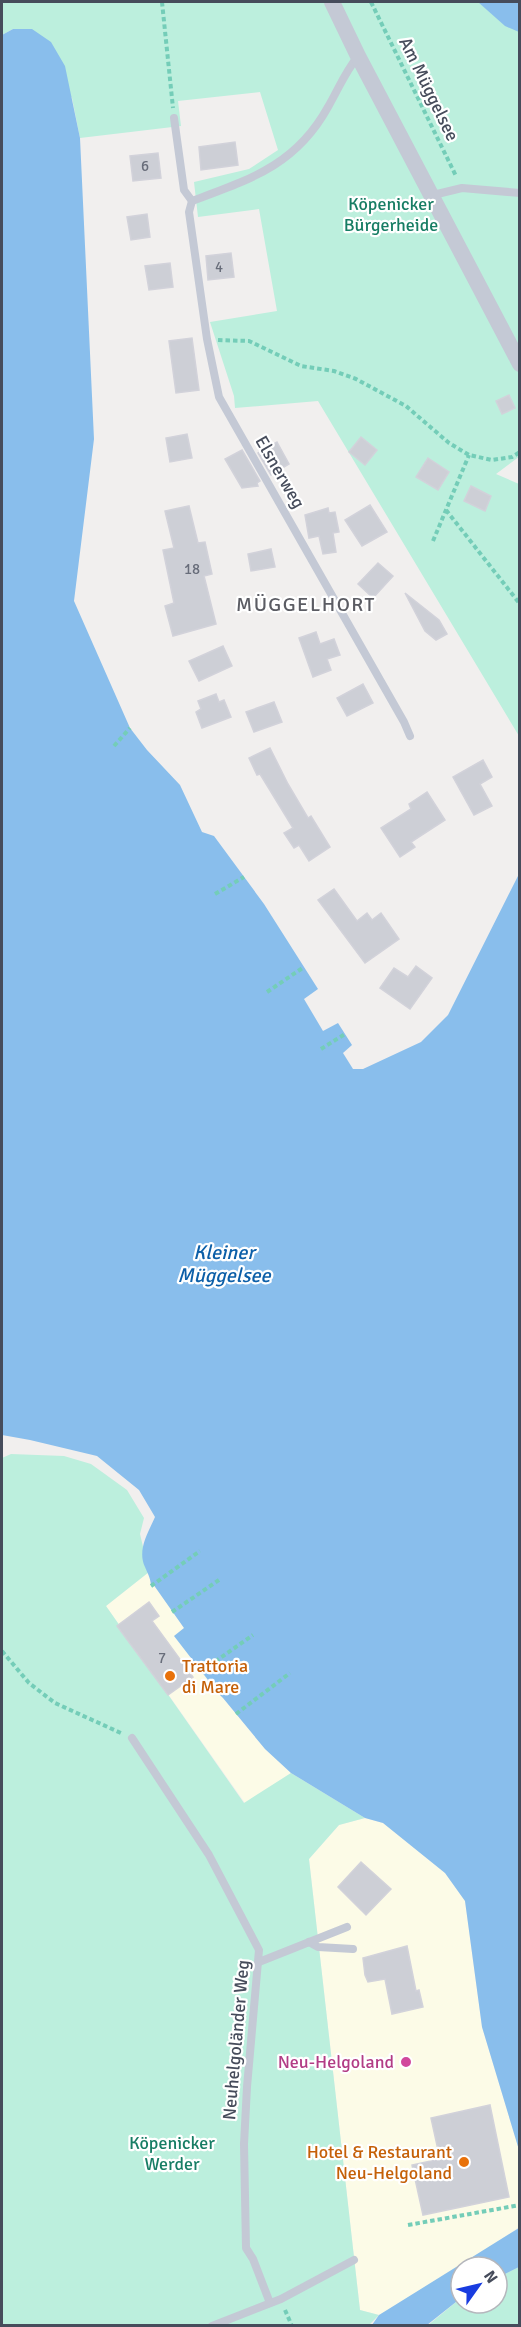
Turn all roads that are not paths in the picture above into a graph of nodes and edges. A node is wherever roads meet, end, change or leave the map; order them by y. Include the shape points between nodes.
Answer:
1 (332, 2) edge
2 (358, 56) junction
3 (174, 118) road end
4 (519, 193) edge
5 (433, 195) junction
6 (192, 201) junction
7 (519, 364) edge
8 (410, 736) dead end
9 (132, 1738) road end
10 (347, 1927) dead end
11 (309, 1942) junction
12 (353, 1948) dead end
13 (259, 1962) junction
14 (354, 2259) dead end
15 (270, 2303) junction
16 (212, 2325) edge

1 - 2 street
2 - 5 street
2 - 6 lane via 310,135 283,161 249,180
3 - 6 lane, Elsnerweg via 184,190
4 - 5 lane via 462,188
5 - 7 street
6 - 8 lane, Elsnerweg via 189,212 219,397
9 - 13 lane, Neuhelgoländer Weg via 209,1855 259,1950
10 - 11 lane
11 - 12 lane via 318,1947
11 - 13 lane
13 - 15 lane, Neuhelgoländer Weg via 244,2144 246,2247
14 - 15 lane
15 - 16 lane

